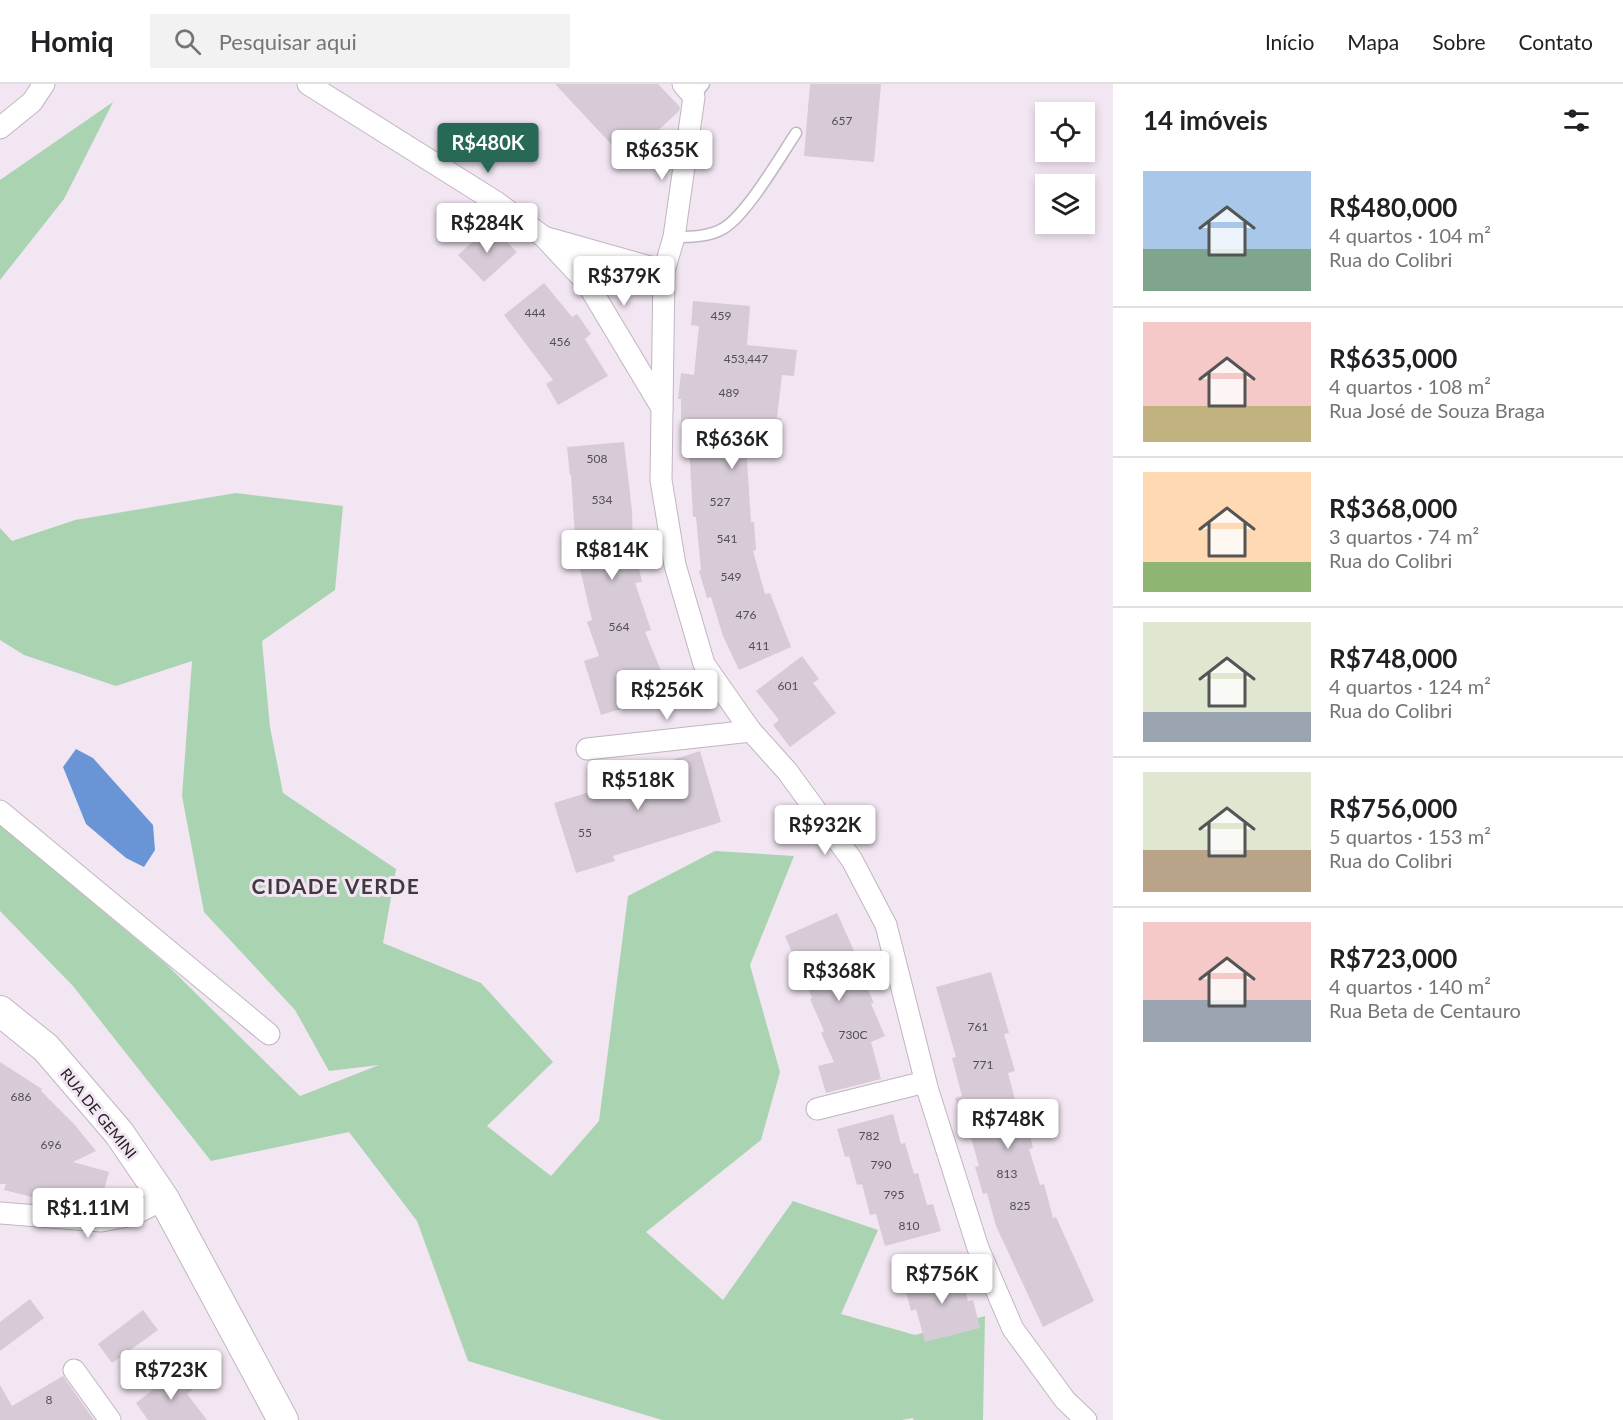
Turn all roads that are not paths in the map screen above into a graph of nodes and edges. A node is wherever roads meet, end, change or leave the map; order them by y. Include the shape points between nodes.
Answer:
1 (44, 84) edge
2 (308, 84) edge
3 (694, 88) edge
4 (0, 128) edge
5 (796, 133) dead end
6 (544, 237) junction
7 (674, 237) junction
8 (664, 271) junction
9 (662, 408) junction
10 (751, 731) junction
11 (587, 749) dead end
12 (0, 811) edge
13 (0, 1011) edge
14 (269, 1034) dead end
15 (925, 1082) junction
16 (817, 1108) dead end
17 (164, 1198) junction
18 (0, 1213) edge
19 (74, 1370) dead end
20 (110, 1420) edge
21 (283, 1420) edge
22 (1086, 1420) edge

1 - 4 street via 32,102
2 - 6 street via 496,202
3 - 7 street
5 - 7 lane via 743,211 723,229 696,237
6 - 8 street
6 - 9 street via 587,284
7 - 8 street
8 - 9 street
9 - 10 street via 661,480 675,565 705,664
10 - 11 street
10 - 15 street via 788,771 852,860 886,925
12 - 14 street
13 - 17 street, RUA DE GEMINI via 46,1048 119,1133
15 - 16 street
15 - 22 street via 978,1248 1013,1329 1065,1400
17 - 18 street via 133,1215 101,1221
17 - 21 street, RUA DE GEMINI
19 - 20 street

